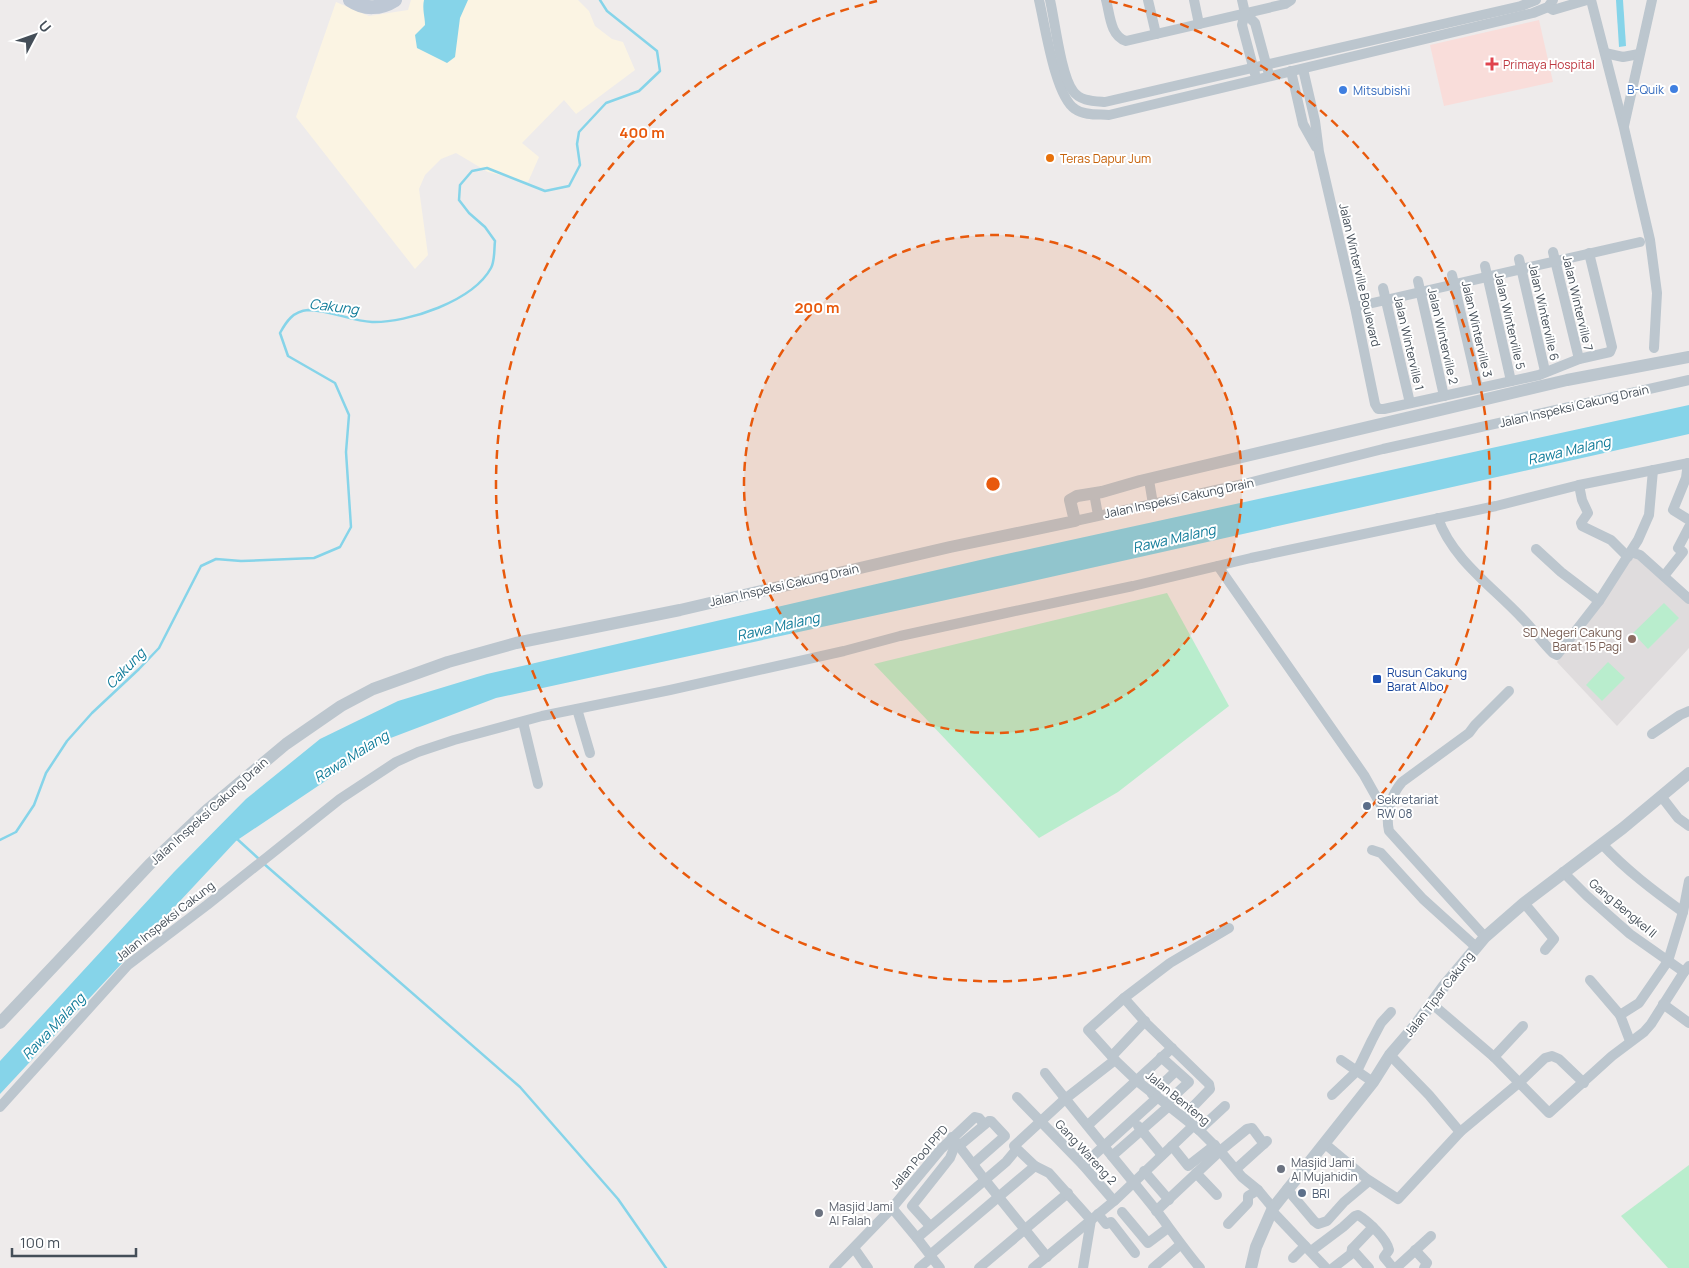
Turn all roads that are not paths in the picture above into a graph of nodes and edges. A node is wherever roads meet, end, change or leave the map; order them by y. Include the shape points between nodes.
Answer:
1 (350, 0) edge
2 (395, 0) edge
3 (1039, 0) edge
4 (1050, 0) edge
5 (1106, 0) edge
6 (1148, 0) edge
7 (1194, 0) edge
8 (1242, 0) edge
9 (1291, 0) edge
10 (1536, 0) edge
11 (1589, 0) edge
12 (1652, 0) edge
13 (1550, 3) edge
14 (1245, 13) junction
15 (1199, 24) junction
16 (1156, 34) junction
17 (1605, 53) junction
18 (1639, 54) junction
19 (1267, 65) junction
20 (1253, 69) junction
21 (1302, 69) junction
22 (1291, 71) junction
23 (1270, 76) junction
24 (1256, 80) junction
25 (1624, 128) junction
26 (1319, 152) junction
27 (1640, 242) dead end
28 (1589, 253) junction
29 (1554, 256) junction
30 (1520, 264) junction
31 (1486, 271) junction
32 (1453, 280) junction
33 (1419, 286) junction
34 (1383, 288) dead end
35 (1386, 299) junction
36 (1355, 307) junction
37 (1654, 348) dead end
38 (1689, 358) edge
39 (1579, 360) junction
40 (1545, 371) junction
41 (1689, 380) edge
42 (1511, 381) junction
43 (1478, 388) junction
44 (1444, 396) junction
45 (1410, 403) junction
46 (1689, 463) edge
47 (1653, 470) junction
48 (1148, 480) junction
49 (1579, 485) junction
50 (1094, 493) junction
51 (1153, 504) junction
52 (1098, 516) junction
53 (1438, 518) junction
54 (1075, 521) junction
55 (1689, 527) edge
56 (1536, 549) dead end
57 (1629, 554) junction
58 (1218, 566) junction
59 (1664, 576) junction
60 (1689, 599) edge
61 (1599, 601) junction
62 (1509, 691) dead end
63 (577, 709) junction
64 (1689, 711) edge
65 (523, 722) junction
66 (1652, 734) dead end
67 (590, 753) dead end
68 (1689, 773) edge
69 (538, 784) dead end
70 (1662, 796) junction
71 (1387, 816) junction
72 (1689, 826) edge
73 (1602, 844) junction
74 (1372, 850) dead end
75 (1563, 872) junction
76 (1689, 881) edge
77 (1524, 903) junction
78 (1683, 912) junction
79 (1229, 928) dead end
80 (1485, 937) junction
81 (1476, 947) junction
82 (1545, 950) dead end
83 (1668, 961) junction
84 (1686, 969) edge
85 (1590, 980) dead end
86 (1124, 998) junction
87 (1431, 1003) junction
88 (1663, 1004) junction
89 (1390, 1012) dead end
90 (1620, 1015) junction
91 (1144, 1021) junction
92 (0, 1023) edge
93 (1689, 1023) edge
94 (1523, 1026) dead end
95 (1630, 1041) junction
96 (1172, 1048) junction
97 (1390, 1055) junction
98 (1162, 1057) junction
99 (1113, 1058) junction
100 (1494, 1058) junction
101 (1341, 1060) dead end
102 (1176, 1071) junction
103 (1357, 1072) junction
104 (1045, 1073) dead end
105 (1136, 1080) junction
106 (1373, 1082) junction
107 (1520, 1082) junction
108 (1584, 1083) junction
109 (1332, 1095) dead end
110 (1154, 1096) junction
111 (1017, 1097) dead end
112 (1065, 1099) junction
113 (1168, 1105) junction
114 (1225, 1106) dead end
115 (0, 1107) edge
116 (1184, 1116) junction
117 (1132, 1120) junction
118 (1040, 1122) junction
119 (1088, 1125) junction
120 (1197, 1127) junction
121 (1141, 1130) junction
122 (1460, 1132) junction
123 (956, 1142) junction
124 (1324, 1143) junction
125 (1104, 1145) junction
126 (1172, 1146) junction
127 (1218, 1148) junction
128 (1016, 1150) junction
129 (1162, 1155) junction
130 (1112, 1156) junction
131 (973, 1164) junction
132 (927, 1165) junction
133 (1083, 1165) junction
134 (1035, 1166) junction
135 (1236, 1169) junction
136 (1144, 1171) junction
137 (1196, 1173) junction
138 (937, 1175) junction
139 (985, 1180) junction
140 (1369, 1181) junction
141 (1133, 1184) junction
142 (1258, 1190) junction
143 (1287, 1190) junction
144 (1068, 1193) junction
145 (1218, 1196) dead end
146 (999, 1197) junction
147 (1168, 1200) junction
148 (1114, 1201) junction
149 (892, 1208) junction
150 (1272, 1210) junction
151 (1156, 1211) junction
152 (1122, 1212) dead end
153 (1095, 1217) junction
154 (1228, 1224) dead end
155 (930, 1226) junction
156 (1373, 1227) junction
157 (1168, 1228) junction
158 (1026, 1229) junction
159 (1432, 1236) dead end
160 (918, 1238) junction
161 (1180, 1245) junction
162 (854, 1248) junction
163 (1308, 1248) junction
164 (1352, 1249) junction
165 (1415, 1250) junction
166 (1135, 1253) dead end
167 (931, 1256) junction
168 (1047, 1256) junction
169 (1293, 1258) dead end
170 (834, 1268) edge
171 (868, 1268) edge
172 (919, 1268) edge
173 (940, 1268) edge
174 (979, 1268) edge
175 (1032, 1268) edge
176 (1083, 1268) edge
177 (1153, 1268) edge
178 (1200, 1268) edge
179 (1251, 1268) edge
180 (1326, 1268) edge
181 (1334, 1268) edge
182 (1369, 1268) edge
183 (1395, 1268) edge
184 (1424, 1268) edge

1 - 2 main road via 374,8
3 - 24 street via 1059,85 1075,110 1109,115
4 - 20 street via 1067,79 1080,98 1105,102
5 - 16 street via 1119,39 1126,41
6 - 16 street
7 - 15 street
8 - 14 street
9 - 14 street
10 - 19 street
11 - 13 street via 1553,10
11 - 17 street
12 - 18 street
13 - 21 street via 1533,14
14 - 15 street
14 - 19 street via 1254,23
14 - 20 street via 1242,25
15 - 16 street
17 - 18 street via 1623,57
17 - 25 street
18 - 25 street
19 - 20 street
19 - 23 street
20 - 24 street
21 - 22 street
21 - 26 street
22 - 23 street
22 - 26 street via 1303,124
23 - 24 street
25 - 37 street via 1650,240 1656,293
26 - 36 street, Jalan Winterville Boulevard
27 - 28 street
28 - 29 street
28 - 39 street via 1612,347 1610,352
29 - 30 street
29 - 39 street, Jalan Winterville 7
30 - 31 street
30 - 40 street, Jalan Winterville 6
31 - 32 street
31 - 42 street, Jalan Winterville 5
32 - 33 street
32 - 43 street, Jalan Winterville 3
33 - 35 street
33 - 44 street, Jalan Winterville 2
34 - 35 street, Jalan Winterville 1
35 - 36 street
35 - 45 street, Jalan Winterville 1
36 - 45 street, Jalan Winterville Boulevard via 1375,404 1384,409
38 - 48 street via 1567,380
39 - 40 street
40 - 42 street
41 - 51 street, Jalan Inspeksi Cakung Drain
42 - 43 street
43 - 44 street
44 - 45 street
46 - 47 street
46 - 55 street via 1673,510
47 - 49 street
47 - 57 street via 1649,515
48 - 50 street
48 - 51 street
49 - 53 street
49 - 57 street via 1588,513 1582,526 1611,540
50 - 52 street
50 - 54 street via 1070,499
51 - 52 street, Jalan Inspeksi Cakung Drain
52 - 54 street, Jalan Inspeksi Cakung Drain
53 - 58 street
53 - 61 street via 1444,535 1458,552 1556,655
54 - 92 street, Jalan Inspeksi Cakung Drain via 680,610 516,643 388,682 331,712 274,753 207,810 150,864
55 - 59 street via 1678,548 1683,552
56 - 61 street
57 - 59 street via 1640,555
57 - 61 street
58 - 63 street via 900,636 844,652
58 - 71 street via 1359,768
59 - 60 street
62 - 71 street via 1470,733 1402,782 1395,790
63 - 65 street
63 - 67 street
64 - 66 street
65 - 69 street
65 - 115 street, Jalan Inspeksi Cakung via 437,745 396,762 345,795 128,965
68 - 70 street, Jalan Tipar Cakung
70 - 72 street via 1678,818
70 - 73 street, Jalan Tipar Cakung
71 - 80 street via 1389,831
73 - 75 street, Jalan Tipar Cakung
73 - 78 street via 1648,887
74 - 81 street via 1381,853 1422,899
75 - 77 street, Jalan Tipar Cakung
75 - 83 street, Gang Bengkel II via 1630,934
76 - 78 street
77 - 80 street, Jalan Tipar Cakung
77 - 82 street via 1554,939
78 - 83 street
79 - 86 street via 1170,963
80 - 81 street, Jalan Tipar Cakung
81 - 87 street, Jalan Tipar Cakung
83 - 84 street, Gang Bengkel II
83 - 90 street via 1639,1003
84 - 88 street
85 - 90 street
86 - 91 street
86 - 99 street, Jalan Benteng via 1088,1030
87 - 97 street, Jalan Tipar Cakung
87 - 100 street
88 - 93 street
88 - 95 street via 1644,1032
89 - 103 street via 1381,1023
90 - 95 street
91 - 96 street
91 - 99 street
94 - 100 street
95 - 108 street
96 - 98 street
96 - 116 street via 1210,1086
97 - 106 street, Jalan Tipar Cakung
97 - 122 street
98 - 102 street
98 - 105 street
99 - 105 street, Jalan Benteng
99 - 112 street
100 - 107 street
101 - 103 street
102 - 110 street
102 - 113 street via 1188,1084
103 - 106 street
103 - 109 street
104 - 112 street
105 - 110 street, Jalan Benteng
105 - 119 street
106 - 124 street, Jalan Tipar Cakung
107 - 108 street via 1545,1058 1552,1056
107 - 108 street via 1549,1113
107 - 122 street
110 - 113 street, Jalan Benteng
110 - 117 street
111 - 118 street, Gang Wareng 2
112 - 118 street
112 - 119 street
113 - 116 street, Jalan Benteng
113 - 121 street
114 - 120 street
116 - 120 street, Jalan Benteng
117 - 121 street
117 - 125 street
118 - 128 street via 1014,1146
118 - 133 street, Gang Wareng 2
119 - 125 street
120 - 126 street
120 - 127 street, Jalan Benteng
121 - 129 street
121 - 130 street
122 - 140 street via 1398,1199
123 - 131 street
123 - 131 street, Jalan Pool PPD via 975,1117 984,1124 991,1121 1005,1136
123 - 132 street, Jalan Pool PPD
123 - 138 street via 950,1158
124 - 140 street
124 - 143 street, Jalan Tipar Cakung
125 - 130 street
125 - 133 street
126 - 127 street via 1188,1166
126 - 129 street
127 - 135 street, Jalan Benteng
127 - 135 street via 1249,1127 1266,1142
127 - 137 street
128 - 134 street
128 - 139 street
129 - 136 street
130 - 141 street
131 - 139 street
132 - 138 street
132 - 149 street, Jalan Pool PPD
133 - 148 street, Gang Wareng 2
134 - 144 street via 1049,1173
134 - 146 street
135 - 142 street, Jalan Benteng
136 - 141 street
136 - 147 street
137 - 145 street
137 - 147 street
138 - 155 street via 912,1206
139 - 146 street
139 - 155 street
140 - 143 street via 1322,1224 1314,1221
141 - 148 street
141 - 151 street
142 - 150 street, Jalan Benteng
142 - 154 street via 1248,1196 1248,1203
143 - 150 street, Jalan Tipar Cakung
144 - 153 street
144 - 158 street
146 - 158 street
146 - 167 street
147 - 151 street
148 - 153 street
149 - 160 street
149 - 162 street, Jalan Pool PPD
150 - 163 street, Jalan Benteng
150 - 179 street, Jalan Tipar Cakung
151 - 157 street
152 - 157 street via 1148,1243
153 - 166 street via 1106,1224 1111,1222
153 - 168 street
153 - 176 street
155 - 160 street
156 - 163 street via 1355,1216
156 - 164 street
156 - 183 street via 1389,1246 1384,1257
157 - 161 street
158 - 168 street
158 - 174 street
159 - 165 street
160 - 167 street
161 - 177 street
161 - 178 street
162 - 170 street, Jalan Pool PPD
162 - 171 street
163 - 169 street
163 - 180 street, Jalan Benteng
164 - 181 street via 1351,1254
164 - 182 street
165 - 183 street
165 - 184 street via 1427,1264
167 - 172 street
167 - 173 street
168 - 175 street

